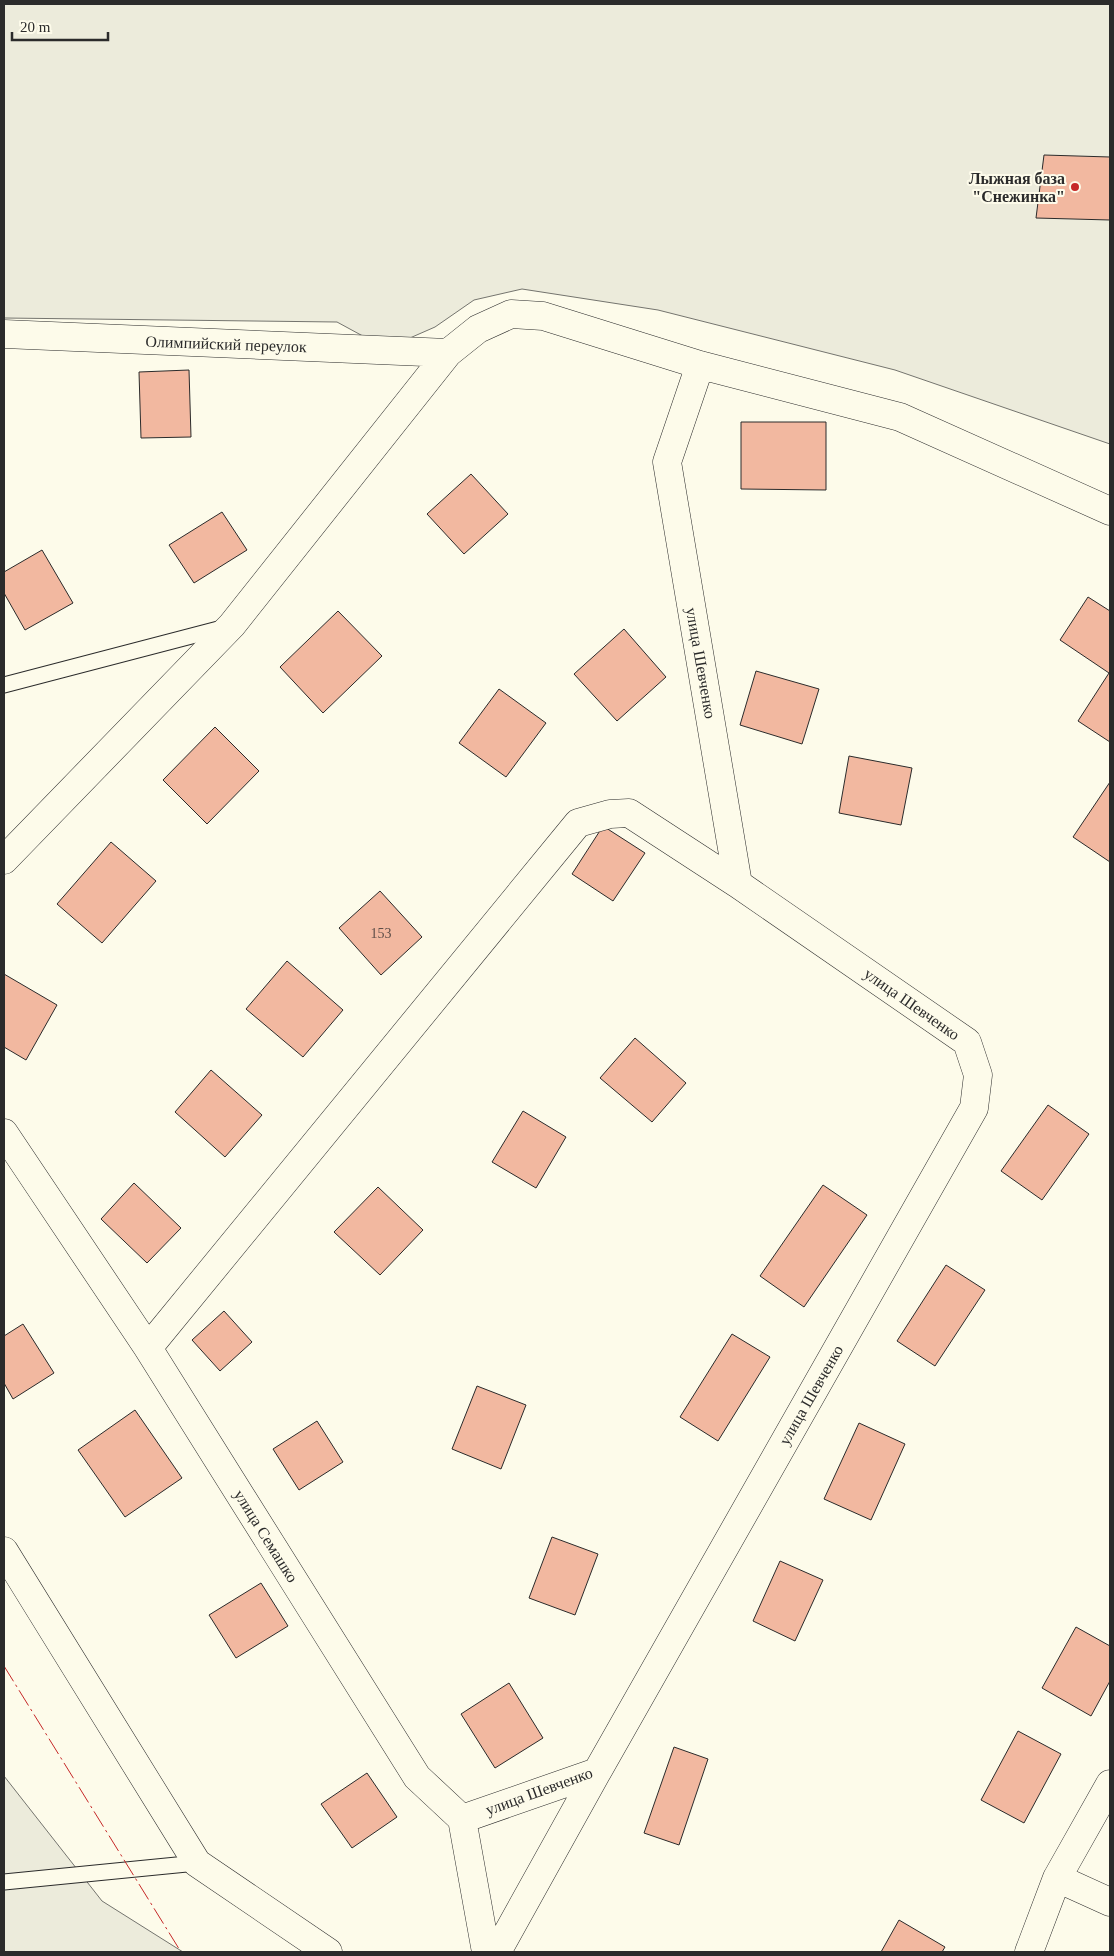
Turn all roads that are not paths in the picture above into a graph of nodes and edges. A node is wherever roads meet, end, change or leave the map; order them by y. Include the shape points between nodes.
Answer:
1 (4, 334) edge
2 (448, 353) junction
3 (700, 365) junction
4 (1110, 511) edge
5 (232, 625) junction
6 (4, 685) edge
7 (4, 860) edge
8 (738, 884) junction
9 (4, 1133) edge
10 (148, 1348) junction
11 (4, 1551) edge
12 (597, 1772) junction
13 (1110, 1784) edge
14 (462, 1820) junction
15 (197, 1863) junction
16 (1057, 1878) junction
17 (4, 1882) edge
18 (1110, 1902) edge
19 (328, 1952) edge
20 (486, 1952) edge
21 (497, 1952) edge
22 (1029, 1952) edge

1 - 2 street, Олимпийский переулок
2 - 3 street via 478,329 511,314 543,316
2 - 5 street
3 - 4 street via 900,418
3 - 8 street, улица Шевченко via 667,462
5 - 6 lane
5 - 7 street
8 - 10 street via 629,813 610,814 578,823
8 - 12 street, улица Шевченко via 967,1042 978,1075 974,1108
9 - 10 street, улица Семашко
10 - 14 street, улица Семашко via 417,1777
11 - 15 street
12 - 14 street, улица Шевченко
12 - 21 street
13 - 16 street
14 - 20 street
15 - 17 lane
15 - 19 street
16 - 18 street
16 - 22 street

